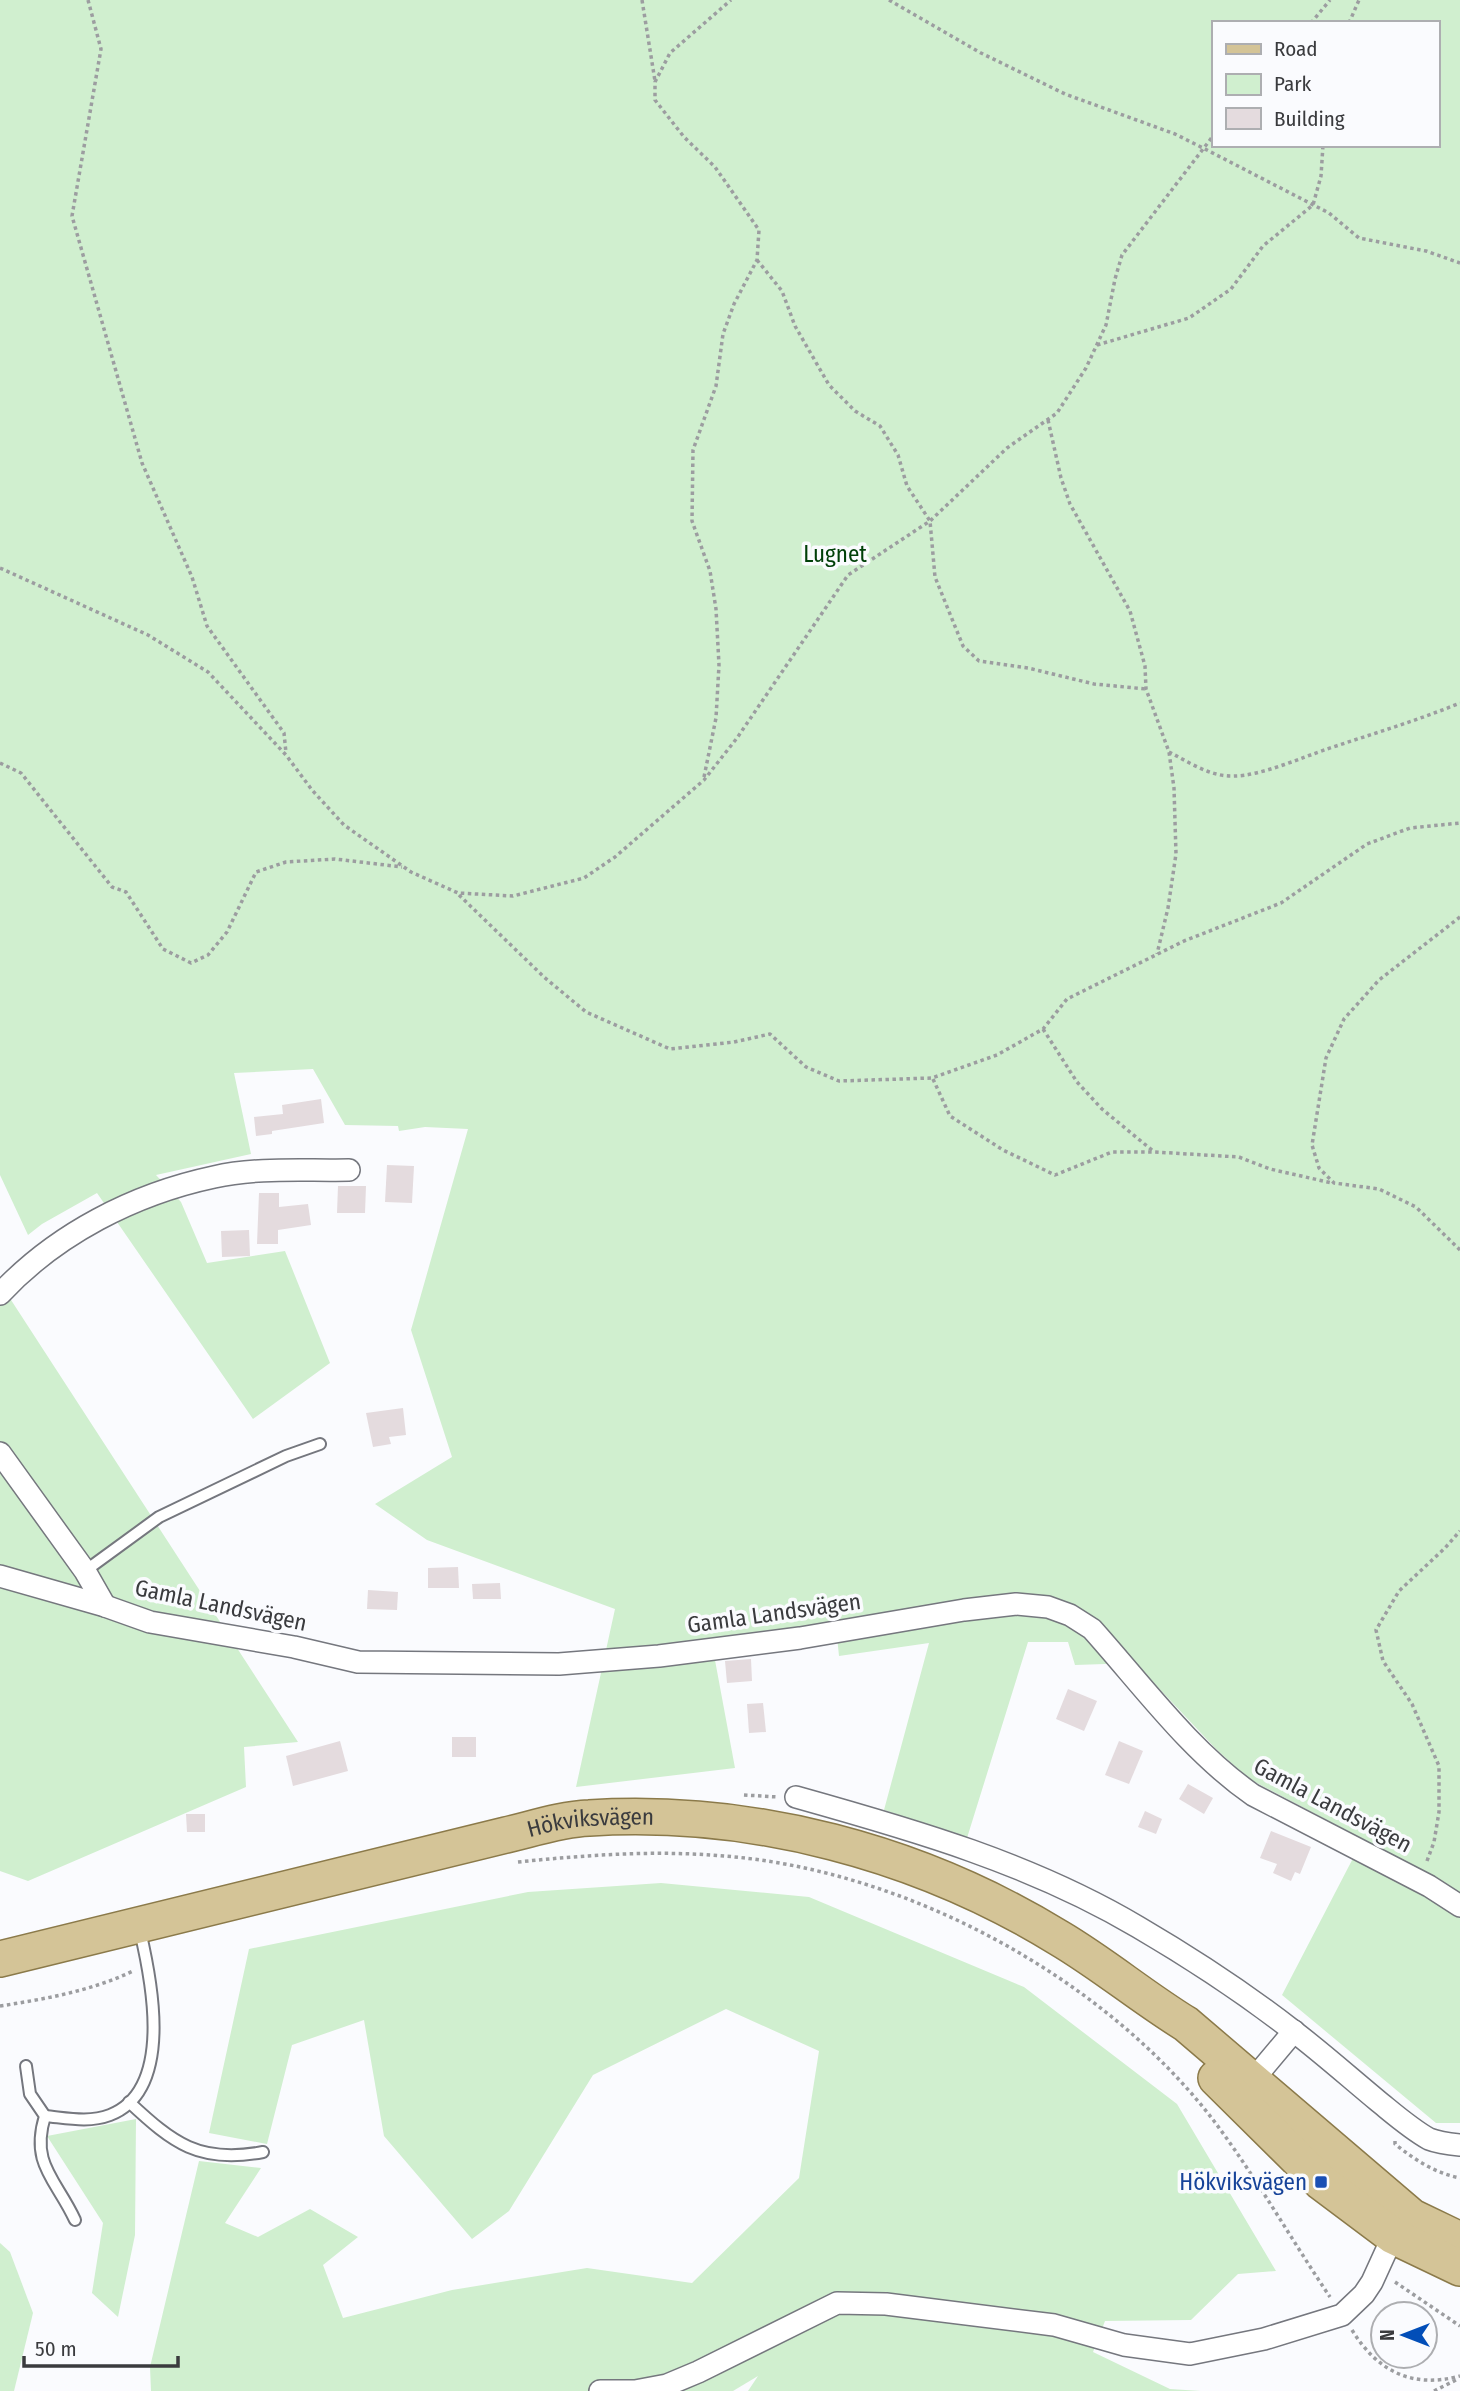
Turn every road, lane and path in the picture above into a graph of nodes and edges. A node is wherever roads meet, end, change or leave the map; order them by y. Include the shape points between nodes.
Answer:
1 (88, 0) edge
2 (642, 0) edge
3 (731, 0) edge
4 (889, 0) edge
5 (1330, 0) edge
6 (1359, 0) edge
7 (1313, 21) edge
8 (1350, 21) edge
9 (655, 82) junction
10 (1212, 137) edge
11 (1323, 147) edge
12 (1203, 148) junction
13 (1313, 205) junction
14 (757, 260) junction
15 (1460, 263) edge
16 (1097, 345) junction
17 (1048, 420) junction
18 (930, 521) junction
19 (0, 568) edge
20 (1146, 689) junction
21 (1460, 703) edge
22 (1168, 752) junction
23 (286, 755) junction
24 (0, 763) edge
25 (704, 780) junction
26 (1460, 823) edge
27 (404, 867) junction
28 (457, 894) junction
29 (1460, 917) edge
30 (1157, 954) junction
31 (1043, 1029) junction
32 (932, 1078) junction
33 (1155, 1152) junction
34 (349, 1170) dead end
35 (1334, 1183) junction
36 (1460, 1250) edge
37 (0, 1294) edge
38 (320, 1444) dead end
39 (0, 1453) edge
40 (1460, 1531) edge
41 (85, 1571) junction
42 (0, 1576) edge
43 (105, 1606) junction
44 (796, 1797) dead end
45 (518, 1862) dead end
46 (1419, 1881) junction
47 (1460, 1906) edge
48 (139, 1925) junction
49 (0, 1959) edge
50 (148, 1963) junction
51 (0, 2006) edge
52 (1294, 2031) junction
53 (26, 2066) dead end
54 (1244, 2089) junction
55 (129, 2102) junction
56 (45, 2116) junction
57 (1460, 2146) edge
58 (263, 2152) dead end
59 (75, 2220) dead end
60 (1400, 2224) junction
61 (1460, 2240) edge
62 (1460, 2268) edge
63 (1379, 2269) junction
64 (1342, 2315) junction
65 (1460, 2326) edge
66 (1460, 2377) edge
67 (600, 2391) edge
68 (1434, 2391) edge

1 - 23 path via 101,48 72,216 142,463 192,577 207,626 284,733
2 - 9 path
3 - 9 path via 670,53
4 - 12 path via 1065,94
5 - 7 path
6 - 8 path
9 - 14 path via 655,100 715,167 759,230
10 - 12 path
11 - 13 path
12 - 13 path
12 - 16 path via 1122,255
13 - 15 path via 1359,238
13 - 16 path via 1263,246 1231,289 1189,318
14 - 18 path via 782,291 795,326 829,385 855,411 880,426 898,455 907,486
14 - 25 path via 723,334 716,386 693,450 692,521 710,571 719,665 716,718
16 - 17 path via 1087,368
17 - 18 path via 1007,447
17 - 20 path via 1070,504 1130,611 1145,666
18 - 20 path via 935,577 963,646 979,661 1094,684
18 - 25 path via 848,575
19 - 23 path via 148,635 208,672
20 - 22 path
21 - 22 path via 1415,722 1235,777 1211,774
22 - 30 path via 1176,854
23 - 27 path via 344,825
24 - 27 path via 21,773 112,887 126,892 163,948 191,963 208,955 227,932 256,872 286,862 335,859
25 - 28 path via 584,878 513,896
26 - 30 path via 1410,828 1367,844 1281,903
27 - 28 path
28 - 32 path via 586,1012 670,1049 770,1034 806,1067 839,1081
29 - 35 path via 1379,981 1344,1019 1326,1058 1312,1145 1319,1168
30 - 31 path via 1067,999
31 - 32 path via 997,1055
31 - 33 path via 1085,1091
32 - 33 path via 950,1116 1003,1150 1055,1175 1112,1152
33 - 35 path via 1239,1157
34 - 37 street via 248,1172 178,1187 103,1215 43,1254
35 - 36 path via 1379,1189 1416,1207
38 - 41 lane via 159,1517
39 - 41 street
40 - 46 path via 1399,1591 1376,1630 1383,1661 1412,1704 1439,1766 1434,1842
41 - 43 street
42 - 43 street, Gamla Landsvägen
43 - 46 street, Gamla Landsvägen via 150,1622 358,1662 559,1664 788,1639 964,1610 1016,1604 1048,1607 1092,1629 1234,1782
44 - 52 street via 939,1839 1063,1887 1205,1968
45 - 64 path via 649,1852 778,1863 881,1890 981,1931 1051,1972 1145,2047 1182,2083 1242,2161
46 - 47 street, Gamla Landsvägen
48 - 49 main road, Hökviksvägen
48 - 50 lane
48 - 54 main road, Hökviksvägen via 586,1818 677,1816 789,1830 898,1862 979,1893 1059,1938 1131,1986 1153,2004 1175,2038
50 - 51 path via 106,1983
50 - 55 lane via 152,2061
52 - 54 street
52 - 57 street via 1402,2120 1429,2138
53 - 56 lane via 30,2094
54 - 60 main road, Hökviksvägen via 1321,2182
55 - 56 lane via 112,2114 91,2120
55 - 58 lane via 180,2144 216,2155
56 - 59 lane via 40,2153
60 - 61 main road, Hökviksvägen
60 - 62 main road, Hökviksvägen
60 - 63 street
63 - 64 street via 1364,2294
63 - 65 path
64 - 66 path via 1368,2354 1384,2367 1429,2382
64 - 67 street via 1264,2339 1190,2354 1124,2345 1054,2325 886,2304 837,2303 667,2385
66 - 68 path

